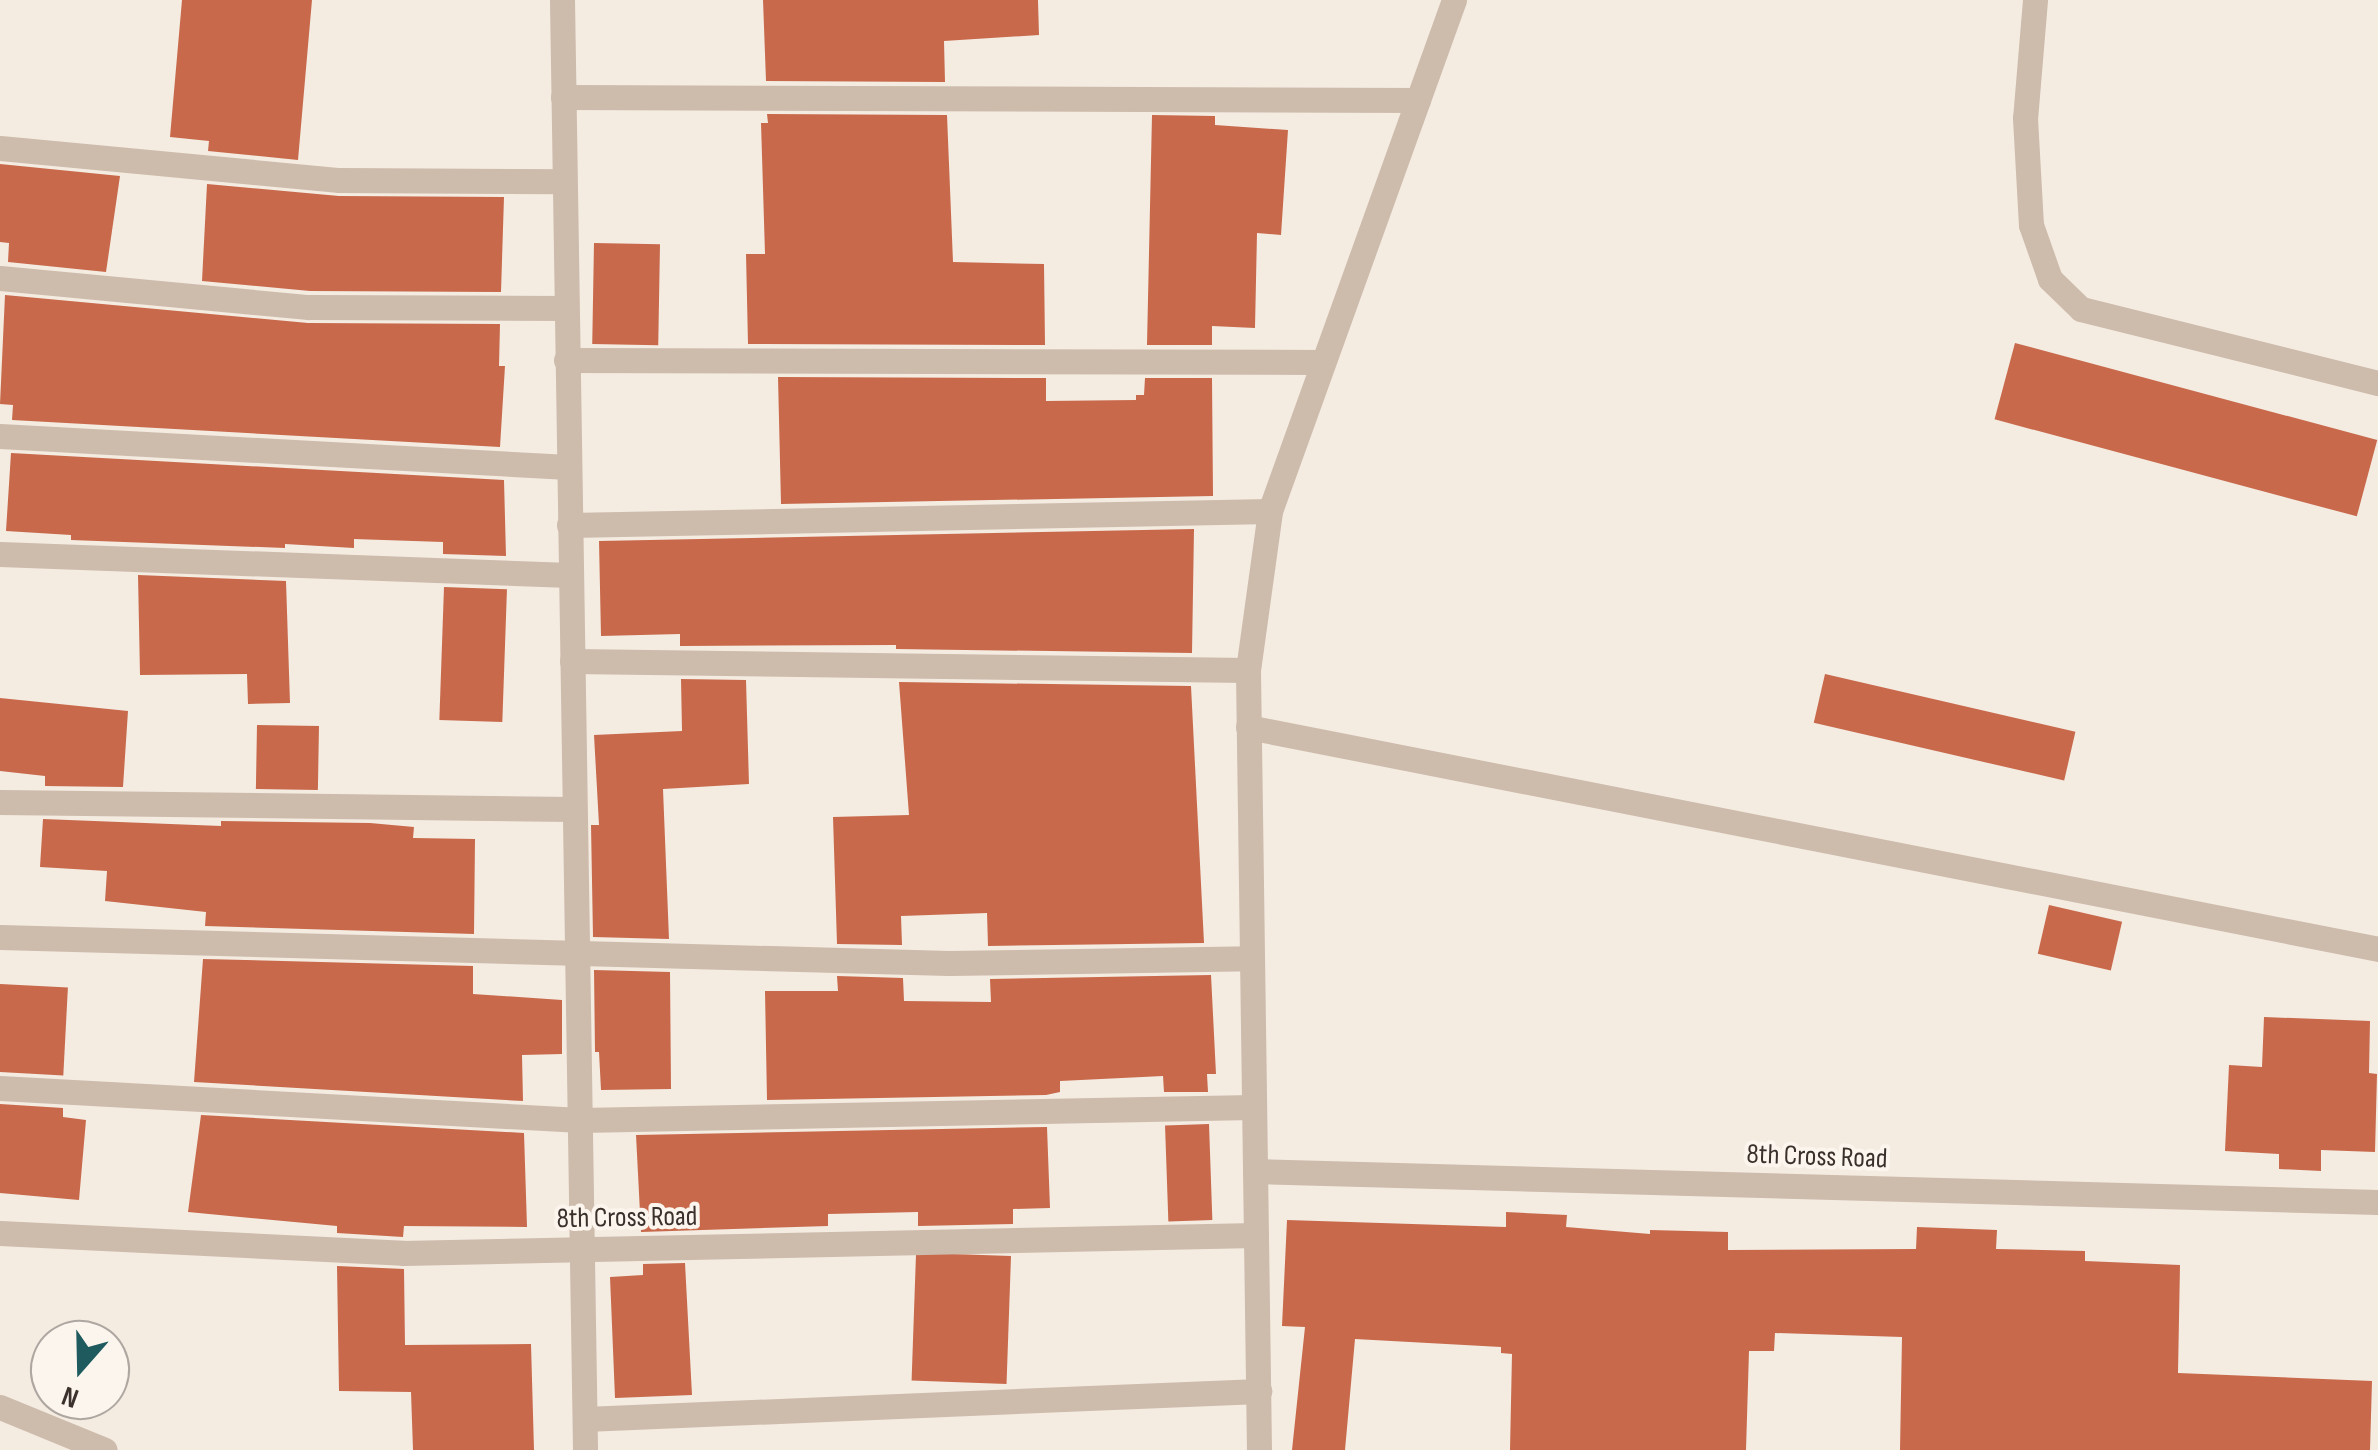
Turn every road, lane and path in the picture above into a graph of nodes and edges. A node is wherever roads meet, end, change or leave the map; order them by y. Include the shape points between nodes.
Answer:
1 (562, 0) edge
2 (1454, 0) edge
3 (2035, 0) edge
4 (563, 97) junction
5 (1418, 100) junction
6 (0, 148) edge
7 (562, 181) junction
8 (0, 278) edge
9 (565, 308) junction
10 (566, 360) junction
11 (1322, 362) junction
12 (2378, 383) edge
13 (0, 436) edge
14 (568, 466) junction
15 (1270, 511) junction
16 (569, 525) junction
17 (0, 554) edge
18 (570, 575) junction
19 (572, 661) junction
20 (1248, 670) junction
21 (1248, 728) junction
22 (0, 802) edge
23 (574, 810) junction
24 (0, 937) edge
25 (2378, 949) edge
26 (577, 956) junction
27 (1251, 958) junction
28 (0, 1088) edge
29 (1253, 1107) junction
30 (580, 1120) junction
31 (1255, 1171) junction
32 (2378, 1202) edge
33 (0, 1233) edge
34 (1256, 1235) junction
35 (582, 1248) junction
36 (1259, 1390) junction
37 (0, 1407) edge
38 (585, 1419) junction
39 (104, 1450) edge
40 (586, 1450) edge
41 (1260, 1450) edge

1 - 4 street
2 - 5 street
3 - 12 street via 2024,118 2031,225 2050,279 2081,309
4 - 5 street
4 - 7 street
5 - 11 street
6 - 7 street via 339,180
7 - 9 street
8 - 9 street via 310,307
9 - 10 street
10 - 11 street
10 - 14 street
11 - 15 street
13 - 14 street
14 - 16 street
15 - 16 street
15 - 20 street
16 - 18 street
17 - 18 street
18 - 19 street
19 - 20 street
19 - 23 street
20 - 21 street
21 - 25 street
21 - 27 street
22 - 23 street
23 - 26 street
24 - 26 street
26 - 27 street via 949,963
26 - 30 street
27 - 29 street
28 - 30 street
29 - 30 street
29 - 31 street
30 - 35 street
31 - 32 street, 8th Cross Road
31 - 34 street
33 - 35 street, 8th Cross Road via 403,1253
34 - 35 street, 8th Cross Road
34 - 36 street
35 - 38 street
36 - 38 street
36 - 41 street
37 - 39 street
38 - 40 street

